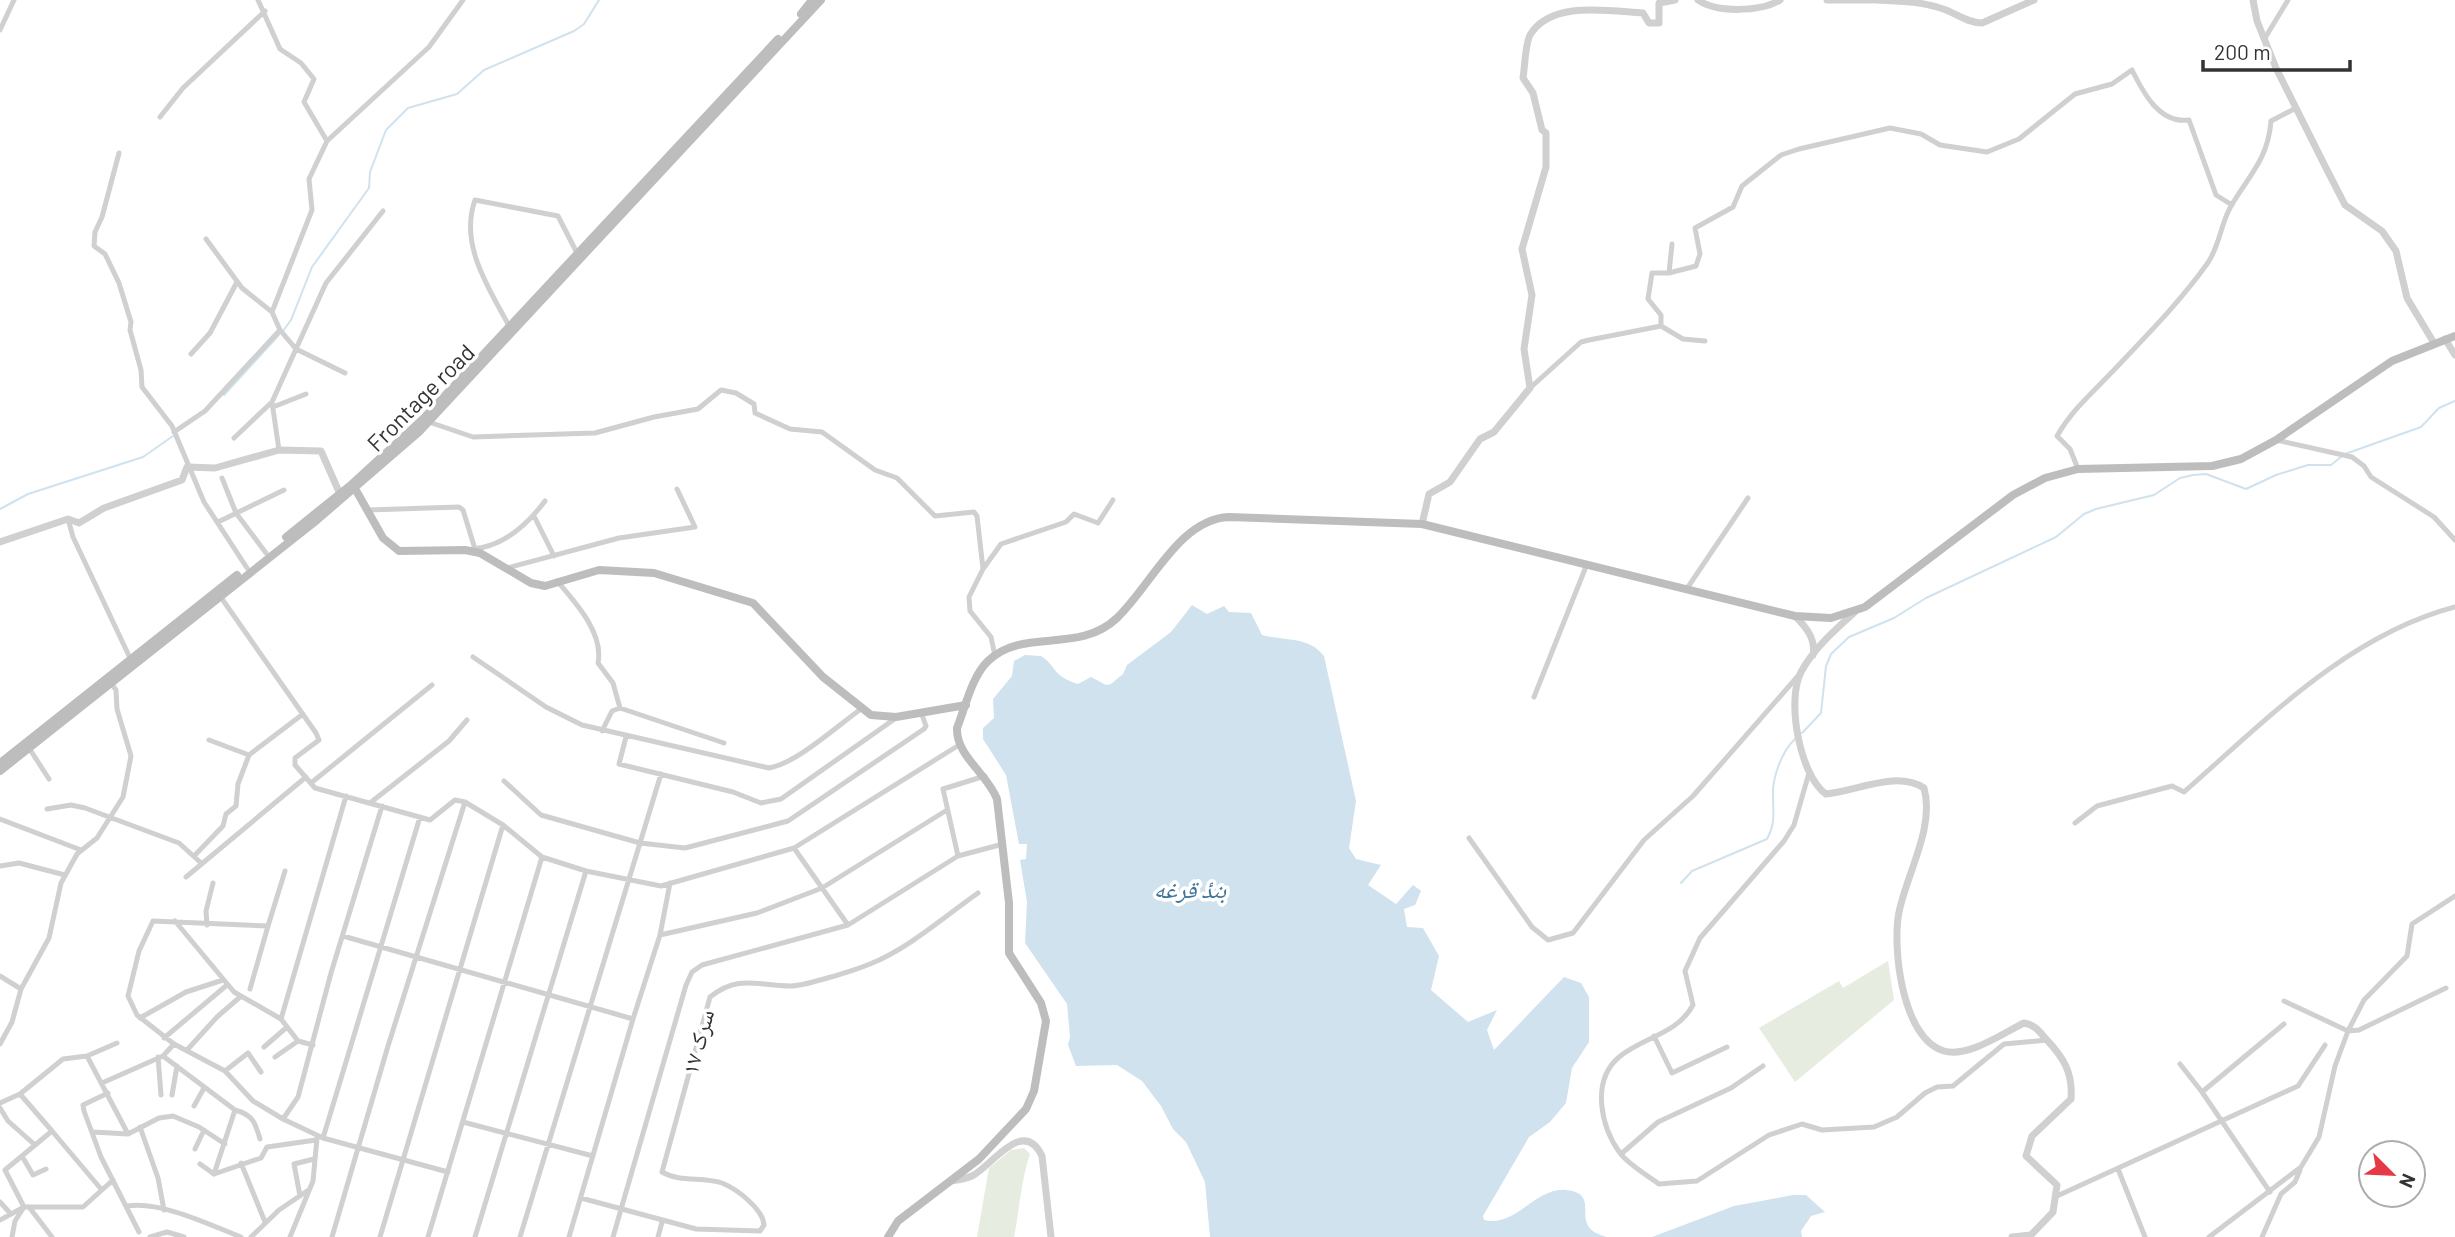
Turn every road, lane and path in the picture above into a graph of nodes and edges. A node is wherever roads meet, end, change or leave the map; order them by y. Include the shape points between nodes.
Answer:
1 (14, 0) edge
2 (258, 0) edge
3 (463, 0) edge
4 (813, 0) edge
5 (821, 0) edge
6 (1675, 0) edge
7 (1698, 0) edge
8 (1780, 0) edge
9 (1827, 0) edge
10 (1872, 0) edge
11 (2034, 0) edge
12 (2253, 0) edge
13 (2288, 0) edge
14 (265, 10) junction
15 (0, 30) edge
16 (2265, 38) junction
17 (2296, 108) junction
18 (160, 117) dead end
19 (327, 141) junction
20 (119, 153) dead end
21 (2232, 205) junction
22 (383, 211) dead end
23 (206, 239) dead end
24 (1672, 244) dead end
25 (577, 253) junction
26 (1669, 273) junction
27 (237, 282) junction
28 (271, 312) junction
29 (509, 326) junction
30 (1661, 326) junction
31 (283, 332) junction
32 (2455, 336) edge
33 (2445, 339) junction
34 (1705, 341) dead end
35 (2434, 343) junction
36 (296, 349) junction
37 (191, 354) dead end
38 (2455, 355) edge
39 (345, 373) dead end
40 (1530, 388) junction
41 (306, 394) dead end
42 (273, 405) junction
43 (426, 421) junction
44 (174, 432) junction
45 (234, 438) dead end
46 (2276, 440) junction
47 (279, 450) junction
48 (187, 467) junction
49 (2078, 470) junction
50 (222, 478) dead end
51 (354, 486) junction
52 (677, 489) dead end
53 (284, 490) dead end
54 (340, 494) junction
55 (1748, 498) dead end
56 (1113, 500) dead end
57 (545, 501) dead end
58 (368, 510) junction
59 (236, 513) junction
60 (534, 516) junction
61 (68, 519) junction
62 (218, 522) junction
63 (1422, 524) junction
64 (2455, 540) edge
65 (0, 542) edge
66 (470, 549) junction
67 (266, 553) junction
68 (554, 556) junction
69 (1587, 564) junction
70 (247, 568) junction
71 (508, 568) junction
72 (983, 569) junction
73 (557, 581) junction
74 (1688, 587) junction
75 (218, 593) junction
76 (2455, 607) edge
77 (1855, 612) junction
78 (1796, 616) junction
79 (995, 656) junction
80 (473, 657) dead end
81 (130, 659) junction
82 (1810, 663) junction
83 (1801, 673) junction
84 (111, 683) junction
85 (432, 685) dead end
86 (1534, 697) dead end
87 (966, 705) junction
88 (620, 708) junction
89 (861, 709) junction
90 (921, 712) junction
91 (303, 713) junction
92 (896, 717) junction
93 (467, 720) dead end
94 (602, 731) junction
95 (626, 737) junction
96 (209, 740) dead end
97 (724, 743) dead end
98 (958, 745) junction
99 (29, 748) junction
100 (249, 755) junction
101 (0, 763) edge
102 (0, 771) edge
103 (661, 774) junction
104 (1809, 774) junction
105 (985, 776) junction
106 (49, 779) dead end
107 (308, 780) junction
108 (504, 781) dead end
109 (346, 796) junction
110 (465, 802) junction
111 (370, 803) junction
112 (382, 806) junction
113 (47, 809) dead end
114 (947, 810) junction
115 (420, 817) junction
116 (110, 818) junction
117 (0, 819) edge
118 (2075, 823) dead end
119 (503, 825) junction
120 (1469, 838) dead end
121 (640, 843) junction
122 (1003, 844) junction
123 (794, 848) junction
124 (81, 850) junction
125 (195, 856) junction
126 (958, 856) junction
127 (542, 857) junction
128 (200, 862) junction
129 (0, 866) edge
130 (285, 871) dead end
131 (586, 871) junction
132 (65, 875) junction
133 (186, 877) dead end
134 (629, 877) junction
135 (213, 883) dead end
136 (670, 883) junction
137 (822, 888) junction
138 (978, 893) dead end
139 (2455, 896) edge
140 (175, 921) junction
141 (207, 925) junction
142 (848, 925) junction
143 (268, 926) junction
144 (660, 935) junction
145 (343, 936) junction
146 (379, 946) junction
147 (415, 958) junction
148 (458, 970) junction
149 (0, 976) edge
150 (225, 983) junction
151 (502, 984) junction
152 (2446, 988) dead end
153 (21, 989) junction
154 (250, 989) dead end
155 (547, 996) junction
156 (240, 997) junction
157 (2284, 1001) dead end
158 (590, 1006) junction
159 (140, 1018) junction
160 (281, 1019) junction
161 (633, 1019) junction
162 (2284, 1024) dead end
163 (286, 1027) junction
164 (2348, 1031) junction
165 (1654, 1037) junction
166 (164, 1038) junction
167 (2047, 1040) junction
168 (298, 1041) junction
169 (117, 1043) dead end
170 (0, 1044) edge
171 (174, 1044) junction
172 (313, 1045) junction
173 (2325, 1045) dead end
174 (264, 1047) dead end
175 (1727, 1047) dead end
176 (187, 1050) junction
177 (87, 1056) junction
178 (160, 1057) junction
179 (275, 1057) dead end
180 (2180, 1064) dead end
181 (177, 1066) junction
182 (1763, 1066) dead end
183 (225, 1071) junction
184 (261, 1072) dead end
185 (102, 1083) junction
186 (204, 1088) junction
187 (2202, 1091) junction
188 (108, 1093) junction
189 (20, 1094) junction
190 (161, 1095) dead end
191 (172, 1095) dead end
192 (0, 1106) edge
193 (194, 1106) dead end
194 (235, 1110) junction
195 (283, 1119) junction
196 (463, 1122) junction
197 (2223, 1123) junction
198 (140, 1127) junction
199 (204, 1130) junction
200 (52, 1131) junction
201 (93, 1132) junction
202 (128, 1134) junction
203 (505, 1134) junction
204 (319, 1137) junction
205 (260, 1139) dead end
206 (225, 1144) junction
207 (35, 1145) junction
208 (360, 1146) junction
209 (547, 1146) junction
210 (195, 1149) dead end
211 (1621, 1154) junction
212 (22, 1156) junction
213 (593, 1156) junction
214 (404, 1157) junction
215 (314, 1159) junction
216 (241, 1163) junction
217 (200, 1164) dead end
218 (2301, 1167) junction
219 (46, 1168) dead end
220 (2118, 1169) junction
221 (447, 1172) junction
222 (215, 1174) junction
223 (113, 1180) junction
224 (950, 1181) junction
225 (101, 1189) junction
226 (307, 1191) junction
227 (2270, 1192) junction
228 (300, 1196) junction
229 (2057, 1196) junction
230 (581, 1198) junction
231 (0, 1202) edge
232 (128, 1206) junction
233 (27, 1207) junction
234 (164, 1210) junction
235 (622, 1211) junction
236 (10, 1213) junction
237 (0, 1220) edge
238 (265, 1222) junction
239 (662, 1222) junction
240 (139, 1232) dead end
241 (710, 1234) edge
242 (12, 1237) edge
243 (52, 1237) edge
244 (149, 1237) edge
245 (184, 1237) edge
246 (241, 1237) edge
247 (251, 1237) edge
248 (290, 1237) edge
249 (332, 1237) edge
250 (380, 1237) edge
251 (428, 1237) edge
252 (475, 1237) edge
253 (520, 1237) edge
254 (569, 1237) edge
255 (613, 1237) edge
256 (658, 1237) edge
257 (888, 1237) edge
258 (1049, 1237) edge
259 (2012, 1237) edge
260 (2145, 1237) edge
261 (2209, 1237) edge
262 (2262, 1237) edge

1 - 15 street
2 - 14 street
3 - 19 street via 429,47
4 - 25 main road
5 - 43 main road, Frontage road
6 - 40 street via 1659,3 1658,23 1649,23 1643,13 1567,10 1553,14 1529,36 1523,78 1533,93 1548,154 1522,249 1532,295 1524,349
7 - 8 street via 1724,10 1764,7
9 - 10 street
10 - 11 street via 1913,1 1982,23
12 - 16 street
13 - 16 street
14 - 18 street via 183,88
14 - 19 street via 280,49 314,79 304,102
16 - 17 street
17 - 21 street via 2271,121 2270,144
17 - 35 street via 2345,205 2382,231 2396,251 2407,298
19 - 28 street via 309,179 313,210
20 - 44 street via 94,246 105,254 119,283 142,387
21 - 26 street via 2216,195 2189,120 2170,117 2150,102 2132,69 2112,84 2076,94 2019,139 1987,152 1940,145 1921,134 1890,128 1781,155 1742,186 1733,207 1695,228 1700,254 1696,266
21 - 49 street via 2218,248 2207,264 2171,310 2073,409 2057,436 2070,449
22 - 36 street via 326,283
23 - 27 street
24 - 26 street
25 - 29 main road
25 - 29 street via 558,216 475,200 472,248
26 - 30 street via 1653,273 1650,285 1648,299 1661,315
27 - 28 street
27 - 37 street via 210,333
28 - 31 street
29 - 43 main road
30 - 34 street via 1683,339
30 - 40 street via 1581,342
31 - 36 street
31 - 44 street via 205,411
32 - 33 main road
33 - 35 main road
33 - 38 street
35 - 46 main road via 2392,360
36 - 39 street
36 - 42 street
40 - 63 street via 1494,432 1480,439 1450,482 1429,495
41 - 42 street
42 - 45 street
42 - 47 street
43 - 51 main road, Frontage road
43 - 72 street via 473,437 595,433 665,414 691,412 721,390 737,393 754,404 755,413 790,429 822,432 875,470 897,478 935,516 974,512
44 - 48 street
46 - 49 main road via 2222,464
46 - 64 street via 2352,457 2371,477 2434,517
47 - 48 street via 215,468
47 - 54 street via 321,451
48 - 61 street via 181,480 104,508 79,523
48 - 62 street
49 - 77 main road via 2045,478 2012,495
50 - 59 street
51 - 54 main road
51 - 58 main road
51 - 75 main road, Frontage road
52 - 68 street via 695,527 619,538
53 - 59 street
54 - 67 main road
55 - 74 street
56 - 72 street via 1098,523 1074,514 1066,522 1001,544
57 - 60 street
58 - 66 main road via 383,538 400,551
58 - 66 street via 458,507 463,510
59 - 62 street
59 - 67 street
60 - 66 street via 501,542
60 - 68 street
61 - 65 street
61 - 81 street
62 - 70 street
63 - 69 main road
63 - 79 main road via 1300,517 1209,520 1185,536 1128,606 1100,631 1070,640 1024,643
66 - 71 main road
67 - 70 main road
68 - 71 street
69 - 74 main road
69 - 86 street
70 - 75 main road
71 - 73 main road via 531,583 545,586
72 - 79 street via 970,597 970,611 991,638
73 - 88 street via 591,626 598,663 613,683
73 - 89 main road via 599,570 634,570 753,603 823,677
74 - 78 main road
75 - 81 main road
75 - 84 main road, Frontage road
75 - 91 street
76 - 118 street via 2392,629 2330,668 2184,792 2172,786 2121,799 2097,806
77 - 78 main road via 1831,618
77 - 82 street via 1824,640
78 - 82 street via 1813,643
79 - 87 main road via 982,669
80 - 94 street via 546,707
81 - 101 main road
82 - 83 street
83 - 104 street via 1796,726
83 - 120 street via 1693,796 1644,840 1566,937 1548,940 1532,927
84 - 99 main road, Frontage road
84 - 116 street via 131,756 123,797
85 - 107 street
87 - 90 main road
87 - 98 main road via 957,728
88 - 94 street via 612,711
88 - 97 street
89 - 92 main road via 871,715
89 - 95 street via 795,756 769,768
90 - 92 main road
90 - 121 street via 924,729 788,821 685,848
91 - 100 street
91 - 107 street via 319,740 295,758 295,765
92 - 103 street via 781,799 761,803
93 - 111 street via 449,741
94 - 95 street
95 - 103 street via 619,764
96 - 100 street
98 - 105 main road
98 - 123 street
99 - 102 main road, Frontage road
99 - 106 street
100 - 125 street via 236,806
103 - 121 street
104 - 165 street via 1794,825 1784,841 1700,938 1685,971 1693,1005 1685,1020
104 - 167 street via 1826,794 1901,780 1924,788 1930,806 1898,915 1903,997 1927,1041 1944,1051 1961,1051 2024,1023 2033,1024
105 - 114 street via 943,789
105 - 122 main road via 997,799
107 - 109 street via 315,788
107 - 128 street
108 - 121 street via 541,814
109 - 111 street
109 - 160 street
110 - 115 street via 455,800 429,820
110 - 119 street
110 - 147 street
111 - 112 street
112 - 115 street
112 - 145 street
113 - 116 street via 71,805
114 - 126 street
114 - 137 street
115 - 146 street
116 - 124 street via 97,838
116 - 125 street via 179,843
117 - 124 street
119 - 127 street
119 - 148 street
121 - 134 street
122 - 126 street
122 - 224 main road via 1009,953 1041,1003 1045,1030 1034,1091 1026,1109 979,1159
123 - 136 street
123 - 137 street
124 - 132 street
125 - 128 street
126 - 142 street
127 - 131 street
127 - 151 street
128 - 133 street
129 - 132 street via 19,863
130 - 143 street
131 - 134 street
131 - 155 street
132 - 153 street via 49,938
134 - 136 street via 661,886
134 - 158 street
135 - 141 street
136 - 144 street
137 - 142 street
137 - 144 street via 757,913
138 - 241 street, سرک ۱۷ via 868,965 795,986 735,983 709,997 662,1172 687,1181 720,1183 761,1213 764,1225 760,1231
139 - 164 street via 2412,924 2407,956 2364,1000
140 - 141 street
140 - 150 street
140 - 159 street via 153,921 139,951 128,996
141 - 143 street
142 - 235 street via 702,965 692,972
143 - 154 street
144 - 161 street
145 - 146 street
145 - 172 street
146 - 147 street
146 - 204 street
147 - 148 street
147 - 208 street
148 - 151 street
148 - 214 street
149 - 153 street
150 - 156 street
150 - 159 street via 186,992
150 - 166 street
151 - 155 street
151 - 196 street
152 - 164 street
153 - 170 street
155 - 158 street
155 - 203 street
156 - 160 street
156 - 176 street
157 - 164 street
158 - 161 street
158 - 209 street
159 - 166 street
160 - 163 street
161 - 213 street
162 - 187 street
163 - 168 street
163 - 174 street
164 - 218 street via 2319,1137
165 - 175 street via 1672,1073
165 - 211 street via 1618,1058 1606,1074 1601,1094 1605,1122
166 - 171 street
167 - 211 street via 2004,1044 1953,1086 1925,1093 1897,1117 1874,1127 1822,1130 1802,1124 1769,1135 1697,1181 1658,1184
167 - 229 street via 2063,1055 2072,1080 2071,1099 2032,1136 2026,1156 2057,1185
168 - 172 street
168 - 179 street
169 - 177 street
171 - 176 street
171 - 178 street
172 - 195 street via 298,1097
173 - 197 street via 2298,1086
176 - 183 street
177 - 185 street
177 - 189 street via 62,1059
178 - 181 street
178 - 185 street
178 - 190 street
180 - 187 street
181 - 186 street
181 - 191 street
182 - 211 street via 1731,1088 1658,1122
183 - 184 street via 248,1052
183 - 195 street via 253,1101
185 - 188 street
186 - 193 street
186 - 194 street
187 - 197 street
188 - 201 street via 83,1105
188 - 202 street
189 - 192 street
189 - 200 street
192 - 207 street via 8,1121
194 - 205 street via 253,1118
194 - 206 street
195 - 204 street
196 - 203 street
196 - 221 street
197 - 220 street
197 - 227 street
198 - 199 street via 173,1116
198 - 202 street
198 - 234 street
199 - 206 street
199 - 210 street
200 - 207 street
200 - 225 street
201 - 202 street
201 - 223 street
203 - 209 street
203 - 252 street
204 - 208 street
204 - 215 street
204 - 216 street via 267,1147 261,1158
206 - 222 street
207 - 212 street
208 - 214 street
208 - 249 street
209 - 213 street
209 - 253 street
212 - 219 street via 33,1175
212 - 233 street via 5,1172
213 - 230 street
214 - 221 street
214 - 250 street
215 - 226 street via 313,1181
215 - 228 street via 294,1164
216 - 222 street
216 - 238 street
217 - 222 street
218 - 227 street
218 - 262 street via 2295,1182 2281,1194
220 - 229 street
220 - 260 street
221 - 251 street
223 - 225 street
223 - 232 street
224 - 257 main road via 898,1221
224 - 258 street via 973,1176 1004,1147 1028,1142 1038,1147
225 - 233 street via 83,1207
226 - 228 street
226 - 248 street
227 - 261 street
228 - 238 street
229 - 259 street via 2053,1212 2031,1235
230 - 235 street
230 - 254 street
231 - 236 street
232 - 234 street via 143,1204
232 - 240 street
233 - 236 street
233 - 242 street via 15,1221
233 - 243 street
234 - 246 street
235 - 239 street
235 - 255 street
236 - 237 street
238 - 247 street
239 - 241 street
239 - 256 street
244 - 245 street via 167,1232

